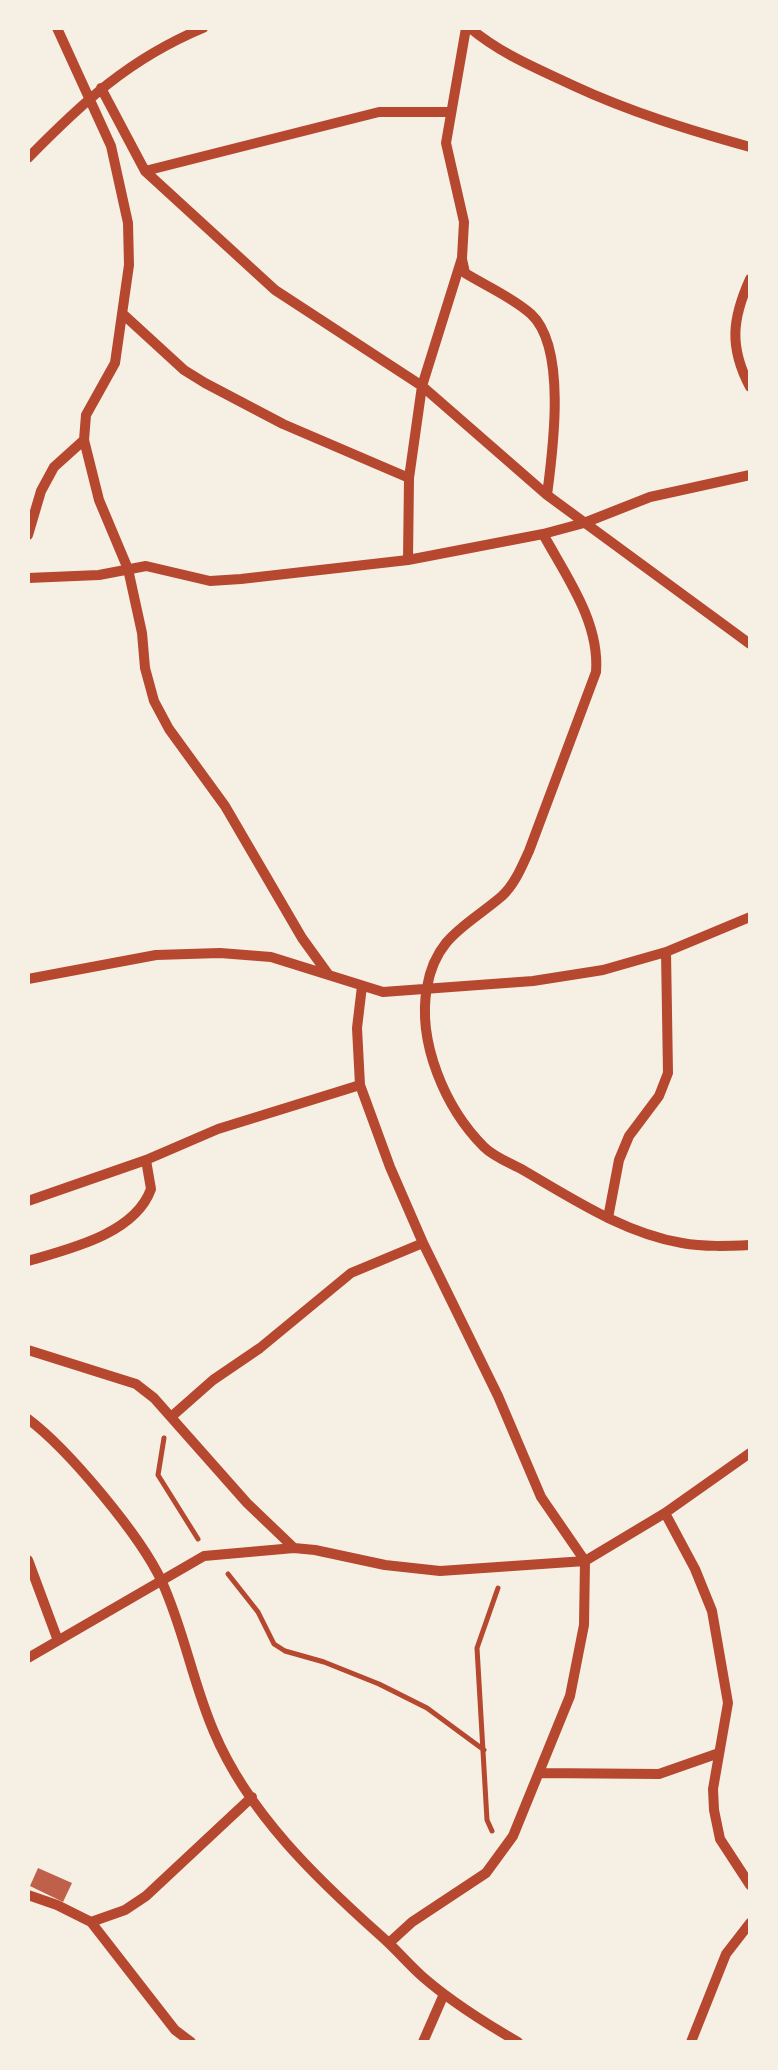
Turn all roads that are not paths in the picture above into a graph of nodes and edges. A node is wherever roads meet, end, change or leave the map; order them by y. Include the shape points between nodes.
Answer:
1 (57, 28) edge
2 (203, 28) edge
3 (468, 28) edge
4 (101, 88) junction
5 (88, 98) junction
6 (449, 112) junction
7 (750, 147) edge
8 (28, 158) edge
9 (144, 171) junction
10 (462, 258) junction
11 (750, 279) edge
12 (124, 315) junction
13 (422, 386) junction
14 (750, 386) edge
15 (84, 440) junction
16 (750, 475) edge
17 (410, 478) junction
18 (547, 495) junction
19 (584, 523) junction
20 (543, 534) junction
21 (28, 535) edge
22 (408, 560) junction
23 (128, 568) junction
24 (31, 576) edge
25 (28, 586) edge
26 (750, 644) edge
27 (750, 917) edge
28 (666, 952) junction
29 (328, 974) junction
30 (28, 979) edge
31 (362, 986) junction
32 (426, 987) junction
33 (360, 1085) junction
34 (146, 1160) junction
35 (28, 1201) edge
36 (608, 1218) junction
37 (422, 1243) junction
38 (750, 1246) edge
39 (28, 1261) edge
40 (28, 1350) edge
41 (170, 1417) junction
42 (28, 1419) edge
43 (750, 1453) edge
44 (665, 1513) junction
45 (294, 1548) junction
46 (28, 1560) edge
47 (585, 1561) junction
48 (161, 1580) junction
49 (57, 1638) junction
50 (28, 1658) edge
51 (719, 1753) junction
52 (539, 1773) junction
53 (252, 1797) junction
54 (750, 1886) edge
55 (28, 1895) edge
56 (91, 1922) junction
57 (750, 1922) edge
58 (388, 1943) junction
59 (444, 1994) junction
60 (191, 2042) edge
61 (423, 2042) edge
62 (518, 2042) edge
63 (692, 2042) edge

1 - 5 street
2 - 4 street
3 - 6 street
3 - 7 street via 535,70 601,99
4 - 5 street
4 - 9 street
5 - 8 street
5 - 12 street via 111,146 128,223
6 - 9 street via 379,112
6 - 10 street via 446,143 464,222
9 - 13 street via 276,290
10 - 13 street
10 - 18 street via 465,273 538,324 553,375
11 - 14 street via 734,342
12 - 15 street via 115,363 86,415
12 - 17 street via 205,383
13 - 17 street
13 - 18 street
15 - 21 street via 54,467
15 - 23 street via 99,500
16 - 19 street via 650,497
17 - 22 street
18 - 19 street
19 - 20 street
19 - 26 street
20 - 22 street
20 - 32 street via 591,628 596,672 516,879 453,931
22 - 23 street via 210,580
23 - 24 street
23 - 29 street via 154,701
24 - 25 street
27 - 28 street
28 - 32 street via 532,981
28 - 36 street via 668,1073 618,1160
29 - 30 street via 271,957 220,953 156,955
29 - 31 street
31 - 32 street via 383,992
31 - 33 street
32 - 36 street via 427,1035 458,1116 486,1150
33 - 34 street
33 - 37 street
34 - 35 street
34 - 39 street via 152,1189 132,1215 97,1236
36 - 38 street via 683,1244
37 - 41 street via 351,1272
37 - 47 street via 541,1497
40 - 41 street via 136,1384
41 - 45 street
42 - 48 street via 93,1486
43 - 44 street
44 - 47 street
44 - 51 street via 712,1611 728,1703
45 - 47 street via 415,1569
45 - 48 street via 209,1556
46 - 49 street
47 - 52 street via 584,1625 570,1696
48 - 49 street
48 - 53 street via 214,1732
49 - 50 street
51 - 52 street via 659,1774
51 - 54 street via 713,1789 720,1839
52 - 58 street via 486,1874
53 - 56 street via 146,1896
53 - 58 street via 288,1846
55 - 56 street
56 - 60 street
57 - 63 street via 726,1954
58 - 59 street
59 - 61 street
59 - 62 street

